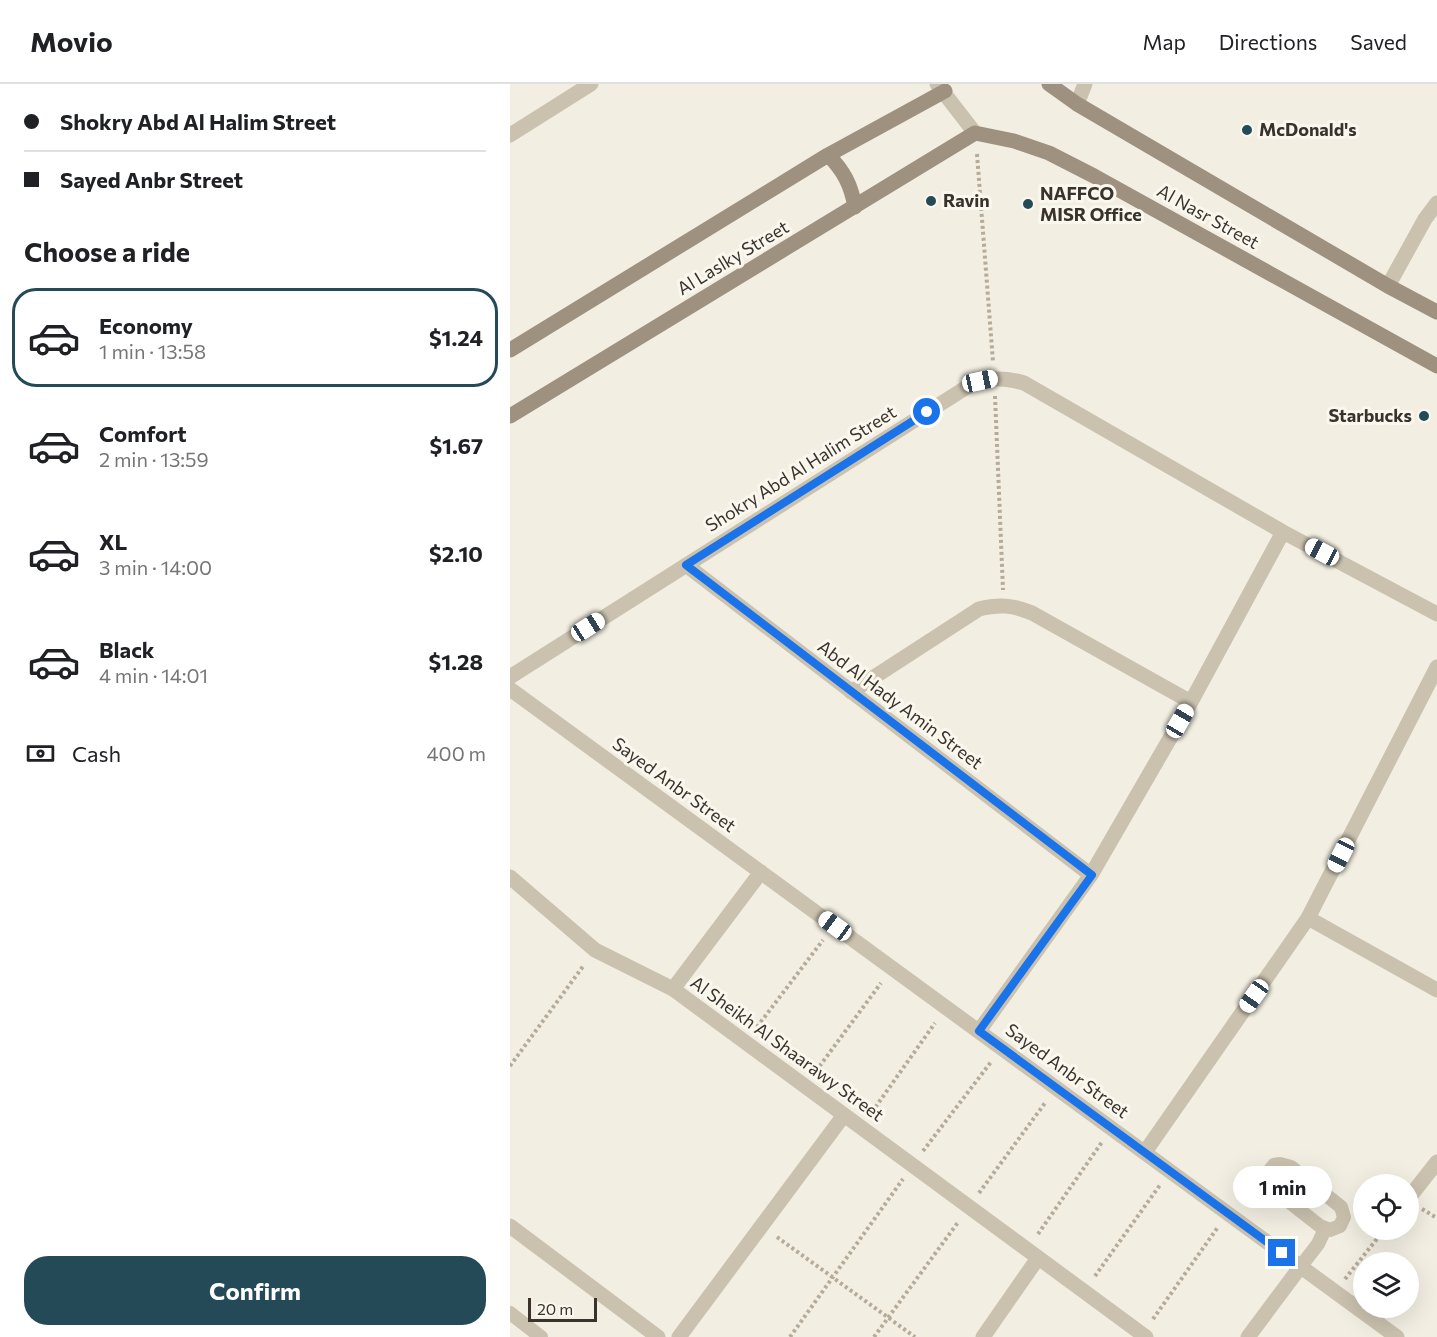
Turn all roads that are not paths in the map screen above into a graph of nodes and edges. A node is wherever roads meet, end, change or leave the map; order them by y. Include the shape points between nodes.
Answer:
1 (591, 84) edge
2 (1049, 84) edge
3 (1086, 84) edge
4 (946, 86) edge
5 (1077, 104) junction
6 (975, 134) junction
7 (510, 135) edge
8 (828, 155) junction
9 (1437, 203) edge
10 (855, 207) junction
11 (1388, 286) junction
12 (1437, 312) edge
13 (510, 350) edge
14 (1437, 366) edge
15 (510, 416) edge
16 (1283, 532) junction
17 (686, 565) junction
18 (1437, 614) edge
19 (1437, 667) edge
20 (510, 677) edge
21 (510, 688) edge
22 (851, 692) junction
23 (1191, 702) junction
24 (761, 872) junction
25 (1092, 875) junction
26 (510, 878) edge
27 (1308, 918) junction
28 (673, 989) junction
29 (1437, 990) edge
30 (979, 1031) junction
31 (844, 1115) junction
32 (1145, 1152) junction
33 (1437, 1161) edge
34 (1419, 1184) edge
35 (510, 1226) edge
36 (1325, 1229) junction
37 (1033, 1254) junction
38 (1301, 1266) junction
39 (510, 1313) edge
40 (1144, 1335) edge
41 (541, 1337) edge
42 (657, 1337) edge
43 (679, 1337) edge
44 (982, 1337) edge
45 (1248, 1337) edge
46 (1397, 1337) edge

1 - 7 street
2 - 5 main road, Al Nasr Street
3 - 5 street
4 - 6 street
4 - 8 main road, Al Laslky Street
5 - 11 main road, Al Nasr Street
6 - 10 main road, Al Laslky Street
6 - 14 main road, Al Nasr Street via 1049,153
8 - 10 main road via 847,178
8 - 13 main road, Al Laslky Street
9 - 11 street
10 - 15 main road, Al Laslky Street
11 - 12 main road, Al Nasr Street
16 - 17 street, Shokry Abd Al Halim Street via 1024,383 994,378 967,387
16 - 18 street, Shokry Abd Al Halim Street
16 - 23 street
17 - 20 street, Shokry Abd Al Halim Street
17 - 22 street, Abd Al Hady Amin Street
19 - 27 street
21 - 24 street, Sayed Anbr Street
22 - 23 street via 978,609 996,605 1015,606 1032,613
22 - 25 street, Abd Al Hady Amin Street
23 - 25 street
24 - 28 street
24 - 30 street, Sayed Anbr Street
25 - 30 street
26 - 28 street, Al Sheikh Al Shaarawy Street via 595,950
27 - 29 street
27 - 32 street
28 - 31 street, Al Sheikh Al Shaarawy Street
30 - 32 street, Sayed Anbr Street
31 - 37 street, Al Sheikh Al Shaarawy Street
31 - 43 street
32 - 38 street, Sayed Anbr Street
33 - 34 street
35 - 42 street
36 - 36 lane via 1335,1229 1343,1222 1341,1207 1290,1167 1274,1166 1268,1174 1269,1186
36 - 38 lane
37 - 40 street, Al Sheikh Al Shaarawy Street
37 - 44 street
38 - 45 street
38 - 46 street, Sayed Anbr Street
39 - 41 lane

